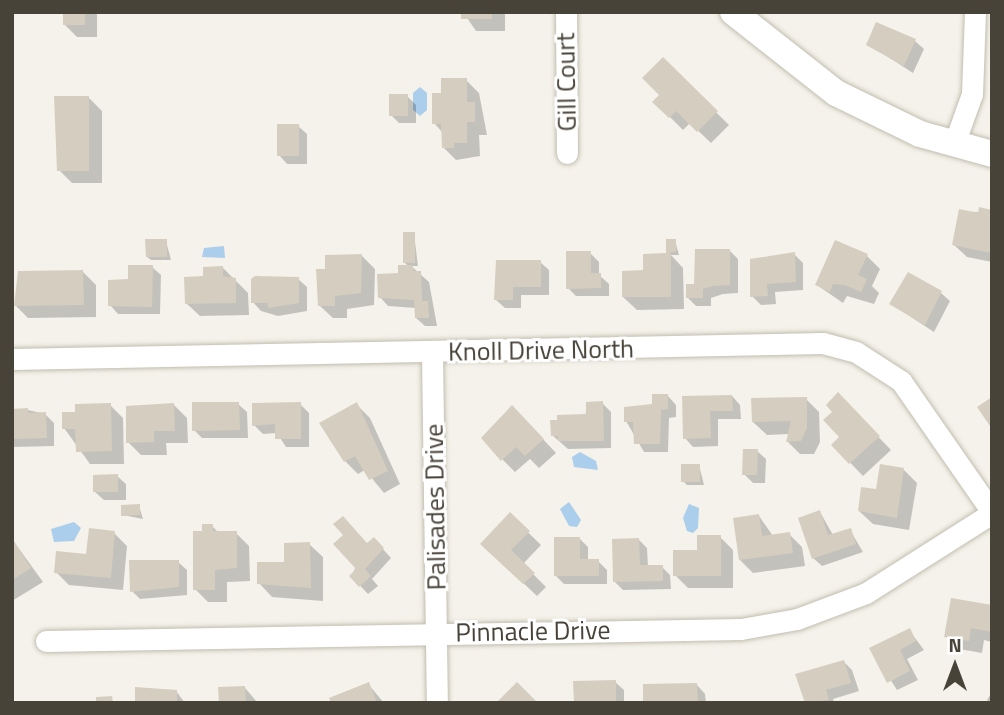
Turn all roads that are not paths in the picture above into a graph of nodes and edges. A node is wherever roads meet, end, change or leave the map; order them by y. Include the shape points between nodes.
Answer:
1 (566, 12) edge
2 (733, 12) edge
3 (975, 12) edge
4 (954, 144) junction
5 (567, 153) dead end
6 (992, 154) edge
7 (432, 353) junction
8 (12, 359) edge
9 (992, 512) edge
10 (436, 633) junction
11 (46, 641) dead end
12 (437, 703) edge

1 - 5 street, Gill Court
2 - 4 street via 836,93 920,134
3 - 4 street via 972,94
4 - 6 street
7 - 8 street, Knoll Drive North
7 - 9 street, Knoll Drive North via 823,343 856,352 901,381
7 - 10 street, Palisades Drive
9 - 10 street, Pinnacle Drive via 866,593 774,624 741,629
10 - 11 street, Pinnacle Drive
10 - 12 street, Palisades Drive

